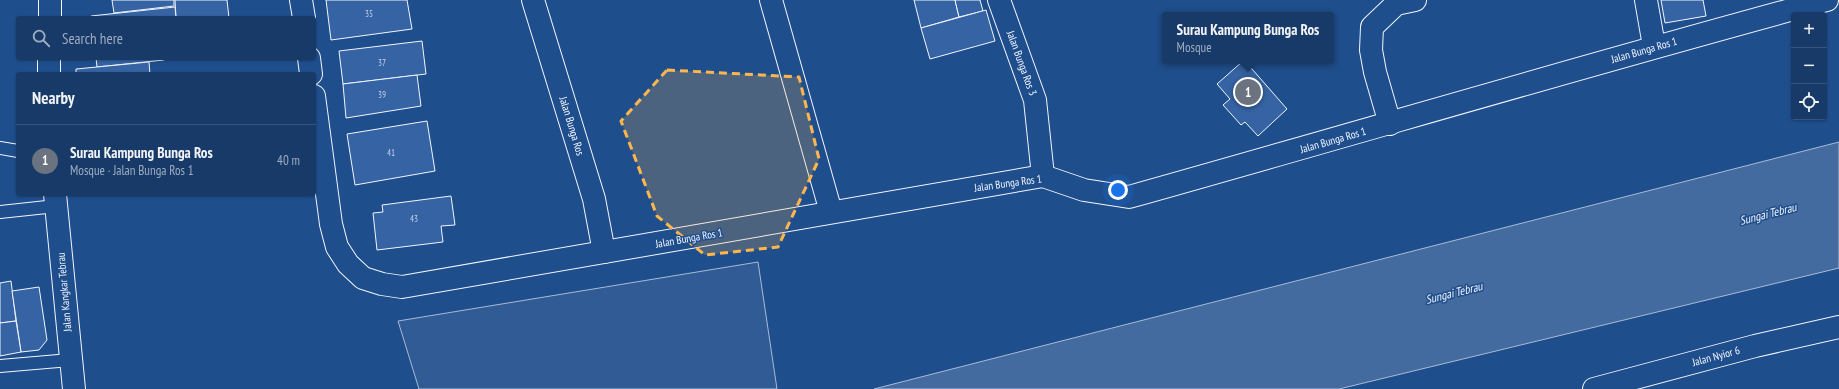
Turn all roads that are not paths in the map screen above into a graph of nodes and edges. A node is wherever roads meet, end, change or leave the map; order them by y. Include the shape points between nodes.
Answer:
1 (50, 0) edge
2 (302, 0) edge
3 (533, 0) edge
4 (771, 0) edge
5 (999, 0) edge
6 (1415, 0) edge
7 (1646, 0) edge
8 (1827, 0) edge
9 (50, 16) edge
10 (304, 16) edge
11 (1654, 46) junction
12 (49, 60) edge
13 (309, 60) edge
14 (49, 72) edge
15 (311, 72) edge
16 (316, 111) edge
17 (1390, 124) junction
18 (0, 148) edge
19 (16, 151) edge
20 (1043, 176) junction
21 (55, 200) edge
22 (0, 212) edge
23 (832, 212) junction
24 (604, 252) junction
25 (1839, 327) edge
26 (70, 360) junction
27 (0, 366) edge
28 (1644, 382) edge
29 (74, 389) edge
30 (1594, 389) edge

1 - 9 street
2 - 10 street
3 - 24 street, Jalan Bunga Ros via 594,199
4 - 23 street
5 - 20 street, Jalan Bunga Ros 3 via 1035,100
6 - 17 street via 1396,4 1372,27 1371,50 1375,72
7 - 11 street
8 - 11 street, Jalan Bunga Ros 1
11 - 17 street, Jalan Bunga Ros 1
12 - 14 street
13 - 15 street
16 - 24 street, Jalan Bunga Ros 1 via 336,247 348,264 363,278 402,287
17 - 20 street, Jalan Bunga Ros 1 via 1129,197 1084,190
18 - 19 lane
20 - 23 street, Jalan Bunga Ros 1
21 - 22 lane
21 - 26 street, Jalan Kangkar Tebrau
23 - 24 street, Jalan Bunga Ros 1
25 - 28 street, Jalan Nyior 6 via 1755,346
26 - 27 lane
26 - 29 street, Jalan Kangkar Tebrau
28 - 30 street, Jalan Nyior 6

